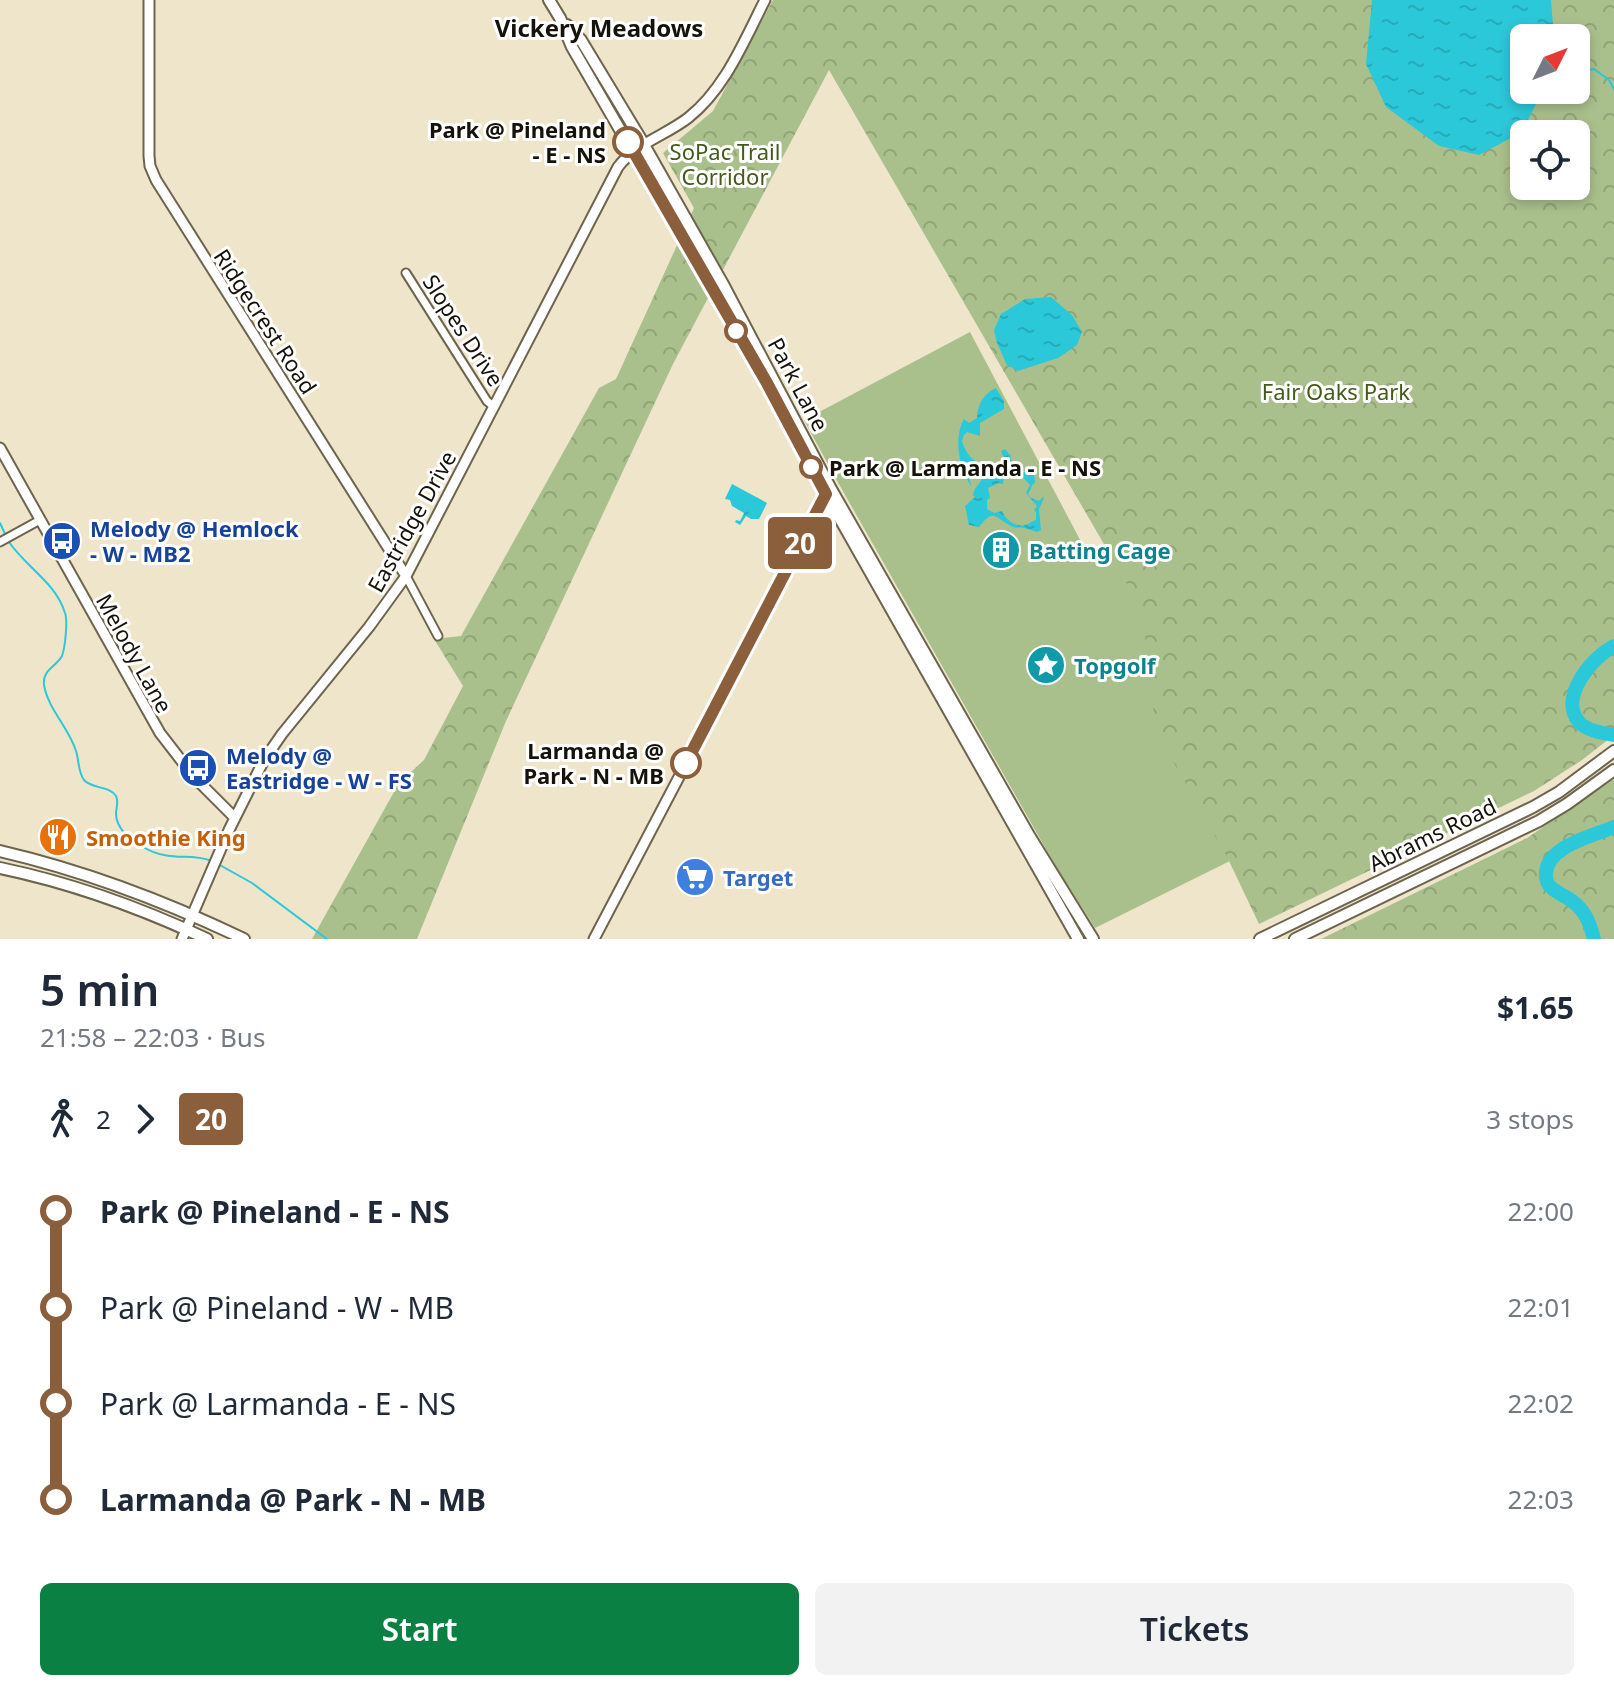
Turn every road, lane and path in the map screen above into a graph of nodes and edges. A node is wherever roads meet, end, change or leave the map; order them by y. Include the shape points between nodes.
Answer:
1 (149, 0) edge
2 (549, 0) edge
3 (765, 0) edge
4 (560, 18) junction
5 (644, 145) junction
6 (634, 152) junction
7 (406, 273) dead end
8 (724, 286) junction
9 (713, 293) junction
10 (761, 364) junction
11 (493, 406) junction
12 (0, 448) edge
13 (828, 492) junction
14 (836, 512) junction
15 (40, 520) junction
16 (811, 522) junction
17 (0, 542) edge
18 (406, 576) junction
19 (438, 636) dead end
20 (1614, 751) edge
21 (1614, 770) edge
22 (235, 818) junction
23 (0, 851) edge
24 (26, 857) junction
25 (0, 868) edge
26 (22, 873) junction
27 (193, 914) junction
28 (184, 934) edge
29 (207, 939) edge
30 (244, 939) edge
31 (594, 939) edge
32 (1078, 939) edge
33 (1093, 939) edge
34 (1260, 939) edge
35 (1295, 939) edge

1 - 18 street, Ridgecrest Road via 149,156 156,180
2 - 4 main road, Park Lane
3 - 5 street, Eastridge Drive via 709,98 687,119
4 - 5 main road, Park Lane via 581,40
4 - 6 main road, Park Lane
5 - 6 street, Eastridge Drive
5 - 8 main road, Park Lane
6 - 9 main road, Park Lane
6 - 11 street, Eastridge Drive via 612,177
7 - 11 street, Slopes Drive
8 - 9 main road
8 - 10 main road, Park Lane
9 - 10 main road, Park Lane
10 - 13 main road, Park Lane
11 - 18 street, Eastridge Drive
12 - 15 street, Melody Lane
13 - 14 main road, Park Lane
13 - 16 street
13 - 33 main road, Park Lane
14 - 16 main road via 825,512
14 - 32 main road, Park Lane
15 - 17 street
15 - 22 street, Melody Lane via 160,733
16 - 31 street
18 - 19 street, Ridgecrest Road
18 - 22 street, Eastridge Drive via 282,734
20 - 34 main road, Abrams Road via 1533,807
21 - 35 main road, Abrams Road via 1539,821
22 - 27 street, Eastridge Drive
23 - 24 main road
24 - 26 main road
24 - 27 main road via 100,878
25 - 26 main road
26 - 28 main road via 114,900
27 - 28 street, Eastridge Drive
27 - 30 main road
28 - 29 main road

